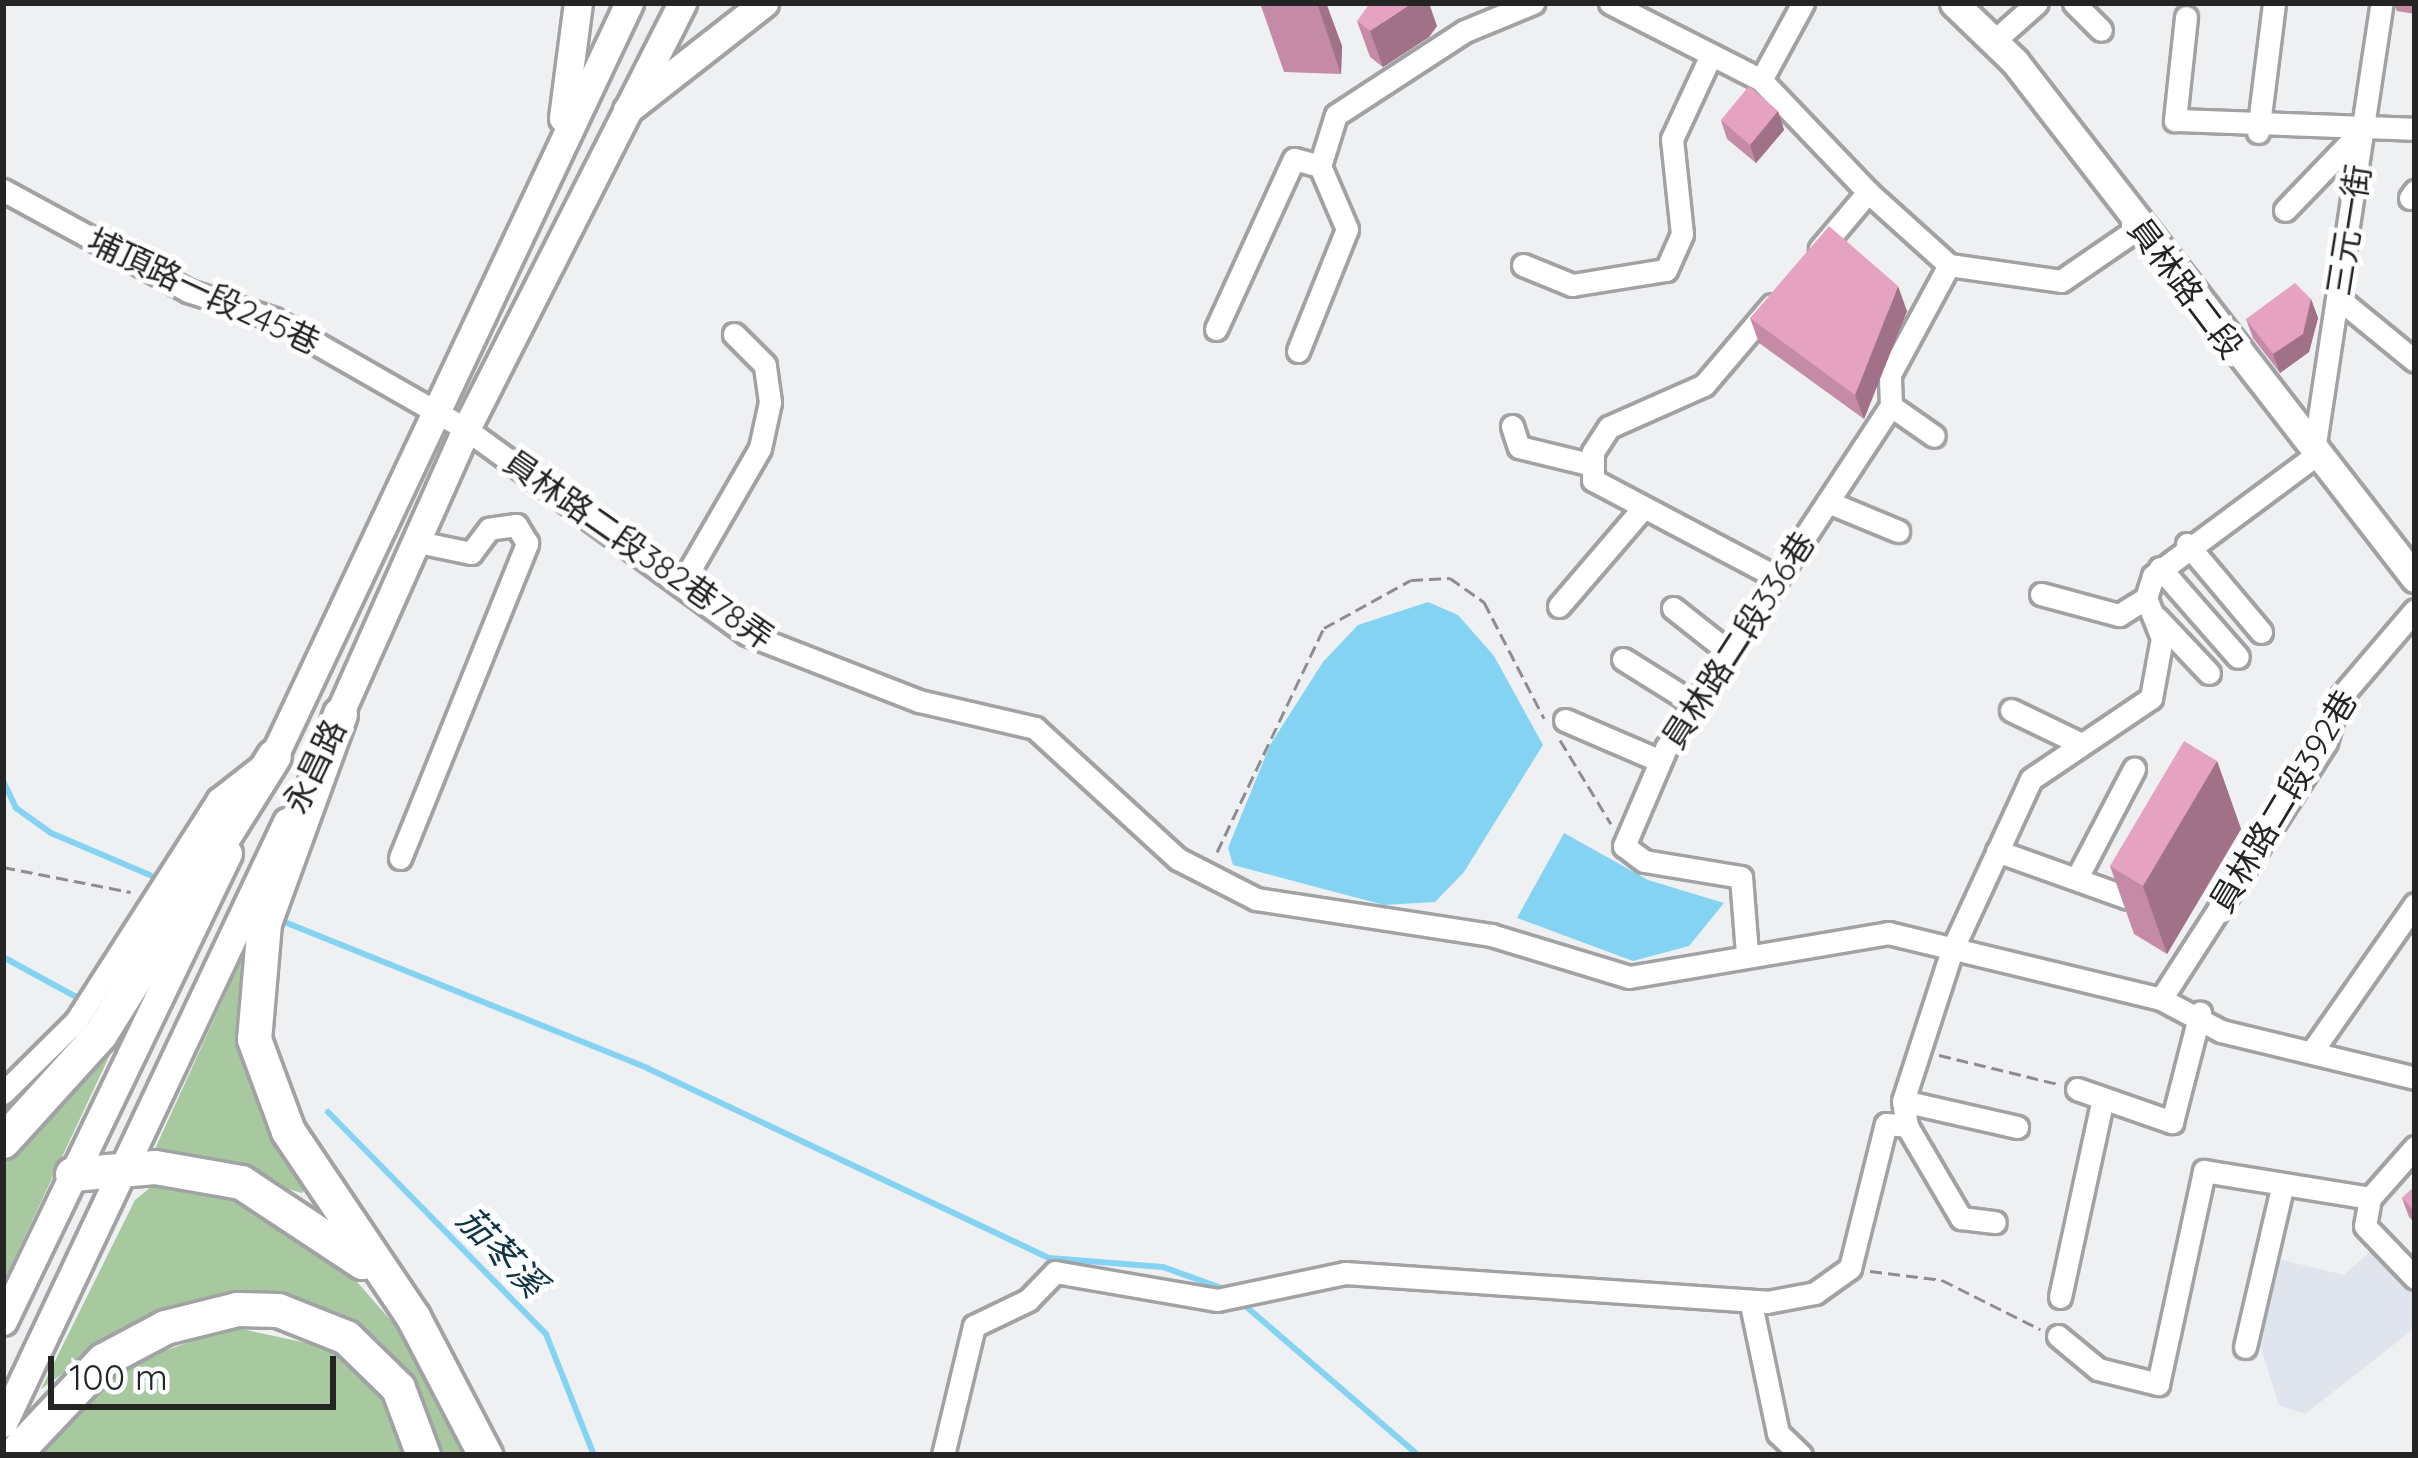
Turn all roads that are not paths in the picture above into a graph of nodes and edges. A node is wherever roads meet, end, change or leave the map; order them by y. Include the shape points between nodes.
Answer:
1 (578, 3) edge
2 (629, 3) edge
3 (682, 3) edge
4 (764, 3) edge
5 (1533, 3) edge
6 (1610, 3) edge
7 (1803, 3) edge
8 (1954, 3) edge
9 (2037, 3) edge
10 (2074, 3) edge
11 (2274, 3) edge
12 (2382, 3) edge
13 (2186, 17) dead end
14 (2101, 30) dead end
15 (1994, 41) junction
16 (1711, 55) junction
17 (1761, 80) junction
18 (626, 110) junction
19 (2365, 127) junction
20 (2415, 130) edge
21 (2258, 131) junction
22 (557, 152) junction
23 (1319, 166) junction
24 (3, 190) edge
25 (1868, 193) junction
26 (2284, 210) dead end
27 (2140, 227) junction
28 (1523, 265) dead end
29 (1949, 265) junction
30 (2338, 298) junction
31 (1216, 328) dead end
32 (734, 334) dead end
33 (1298, 351) dead end
34 (2415, 361) edge
35 (1891, 406) junction
36 (431, 411) junction
37 (1512, 426) dead end
38 (466, 429) junction
39 (1934, 436) dead end
40 (2312, 457) junction
41 (1593, 465) junction
42 (1828, 502) junction
43 (1643, 508) junction
44 (1898, 532) dead end
45 (418, 542) junction
46 (2187, 544) junction
47 (2160, 568) junction
48 (1778, 578) junction
49 (2415, 578) edge
50 (681, 585) junction
51 (2042, 594) dead end
52 (1559, 606) dead end
53 (1673, 608) dead end
54 (2151, 608) junction
55 (2415, 610) edge
56 (2261, 632) dead end
57 (1729, 652) junction
58 (2239, 657) dead end
59 (1623, 659) dead end
60 (2210, 674) dead end
61 (1695, 704) junction
62 (2011, 710) dead end
63 (340, 714) junction
64 (1565, 720) dead end
65 (2075, 741) junction
66 (274, 756) junction
67 (1660, 761) junction
68 (2134, 769) dead end
69 (1997, 851) junction
70 (400, 858) dead end
71 (2079, 874) junction
72 (2128, 898) edge
73 (2415, 904) edge
74 (1952, 950) junction
75 (1747, 952) junction
76 (2162, 999) junction
77 (2200, 1013) junction
78 (2313, 1050) junction
79 (2415, 1078) edge
80 (2077, 1089) road end
81 (3, 1093) edge
82 (1904, 1102) junction
83 (2102, 1102) junction
84 (1907, 1126) junction
85 (2017, 1127) dead end
86 (3, 1141) edge
87 (2415, 1147) edge
88 (115, 1170) junction
89 (73, 1174) junction
90 (2283, 1184) junction
91 (2370, 1198) junction
92 (1995, 1222) dead end
93 (2415, 1278) edge
94 (2060, 1297) dead end
95 (1751, 1304) junction
96 (413, 1317) junction
97 (3, 1321) edge
98 (2059, 1336) road end
99 (2245, 1347) dead end
100 (3, 1424) edge
101 (14, 1455) edge
102 (423, 1455) edge
103 (485, 1455) edge
104 (943, 1455) edge
105 (1801, 1455) edge

1 - 22 main road
2 - 22 main road, 永昌路
3 - 18 main road, 永昌路
4 - 18 main road
5 - 23 street via 1465,31 1336,115
6 - 16 street
7 - 17 street
8 - 15 main road, 員林路二段
9 - 15 street
10 - 14 street
11 - 21 street
12 - 19 street, 三元一街
13 - 21 street via 2175,121
15 - 27 main road, 員林路二段
16 - 17 street
16 - 28 street via 1672,139 1682,234 1666,270 1572,285
17 - 25 street
18 - 38 main road, 永昌路
19 - 20 street
19 - 21 street
19 - 26 street
19 - 30 street, 三元一街
22 - 36 main road, 永昌路
23 - 31 street via 1294,159
23 - 33 street via 1347,229
24 - 36 street, 埔頂路一段245巷 via 188,291 274,319
25 - 29 street
25 - 41 street via 1704,385 1609,427
27 - 29 street via 2061,281
27 - 40 main road, 員林路二段
29 - 35 street, 員林路二段336巷 via 1890,374
30 - 34 street
30 - 40 street, 三元一街
32 - 50 street via 765,365 770,402 760,448
35 - 39 street
35 - 42 street, 員林路二段336巷
36 - 38 street, 埔頂路一段245巷
36 - 66 main road, 永昌路
37 - 41 street via 1519,447
38 - 45 main road, 永昌路
38 - 50 street, 員林路二段382巷78弄
40 - 46 street
40 - 49 main road, 員林路二段
41 - 43 street via 1593,480
42 - 44 street
42 - 48 street, 員林路二段336巷
43 - 48 street
43 - 52 street
45 - 63 main road, 永昌路
45 - 70 street via 472,554 489,529 516,525 527,543
46 - 47 street
46 - 56 street
47 - 54 street
47 - 58 street
48 - 57 street, 員林路二段336巷
50 - 75 street, 員林路二段382巷78弄 via 800,658 1035,728 1204,876 1256,899 1491,935 1629,977
51 - 54 street via 2119,615
53 - 57 street
54 - 60 street
54 - 65 street via 2151,698 2135,718
55 - 76 street, 員林路二段392巷 via 2338,700 2326,742
57 - 61 street, 員林路二段336巷
59 - 61 street
61 - 67 street, 員林路二段336巷
62 - 65 street
63 - 88 main road, 永昌路
63 - 96 highway via 264,923 254,1039 287,1131
64 - 67 street
65 - 69 street via 2031,779
66 - 81 street via 218,799 76,1021
66 - 86 highway via 100,1034
66 - 89 main road, 永昌路
67 - 75 street, 員林路二段336巷 via 1624,846 1643,861 1741,878
68 - 71 street
69 - 71 street
69 - 74 street
71 - 72 street
73 - 78 street
74 - 75 street, 員林路二段382巷78弄 via 1871,934
74 - 76 street, 員林路二段382巷78弄
74 - 82 street
76 - 77 street, 員林路二段382巷78弄
77 - 78 street, 員林路二段382巷78弄 via 2221,1031
77 - 83 street via 2172,1121
78 - 79 street, 員林路二段382巷78弄
80 - 83 street
82 - 84 street
82 - 85 street
83 - 94 street
84 - 92 street via 1961,1218
84 - 95 street via 1886,1124 1850,1268 1814,1293
87 - 91 street
88 - 89 highway
88 - 96 highway via 199,1171 285,1202 346,1245
88 - 100 main road, 永昌路
89 - 97 main road, 永昌路
90 - 91 street
90 - 98 street via 2204,1171 2158,1384 2098,1370
90 - 99 street
91 - 93 street via 2365,1226
95 - 104 street via 1345,1274 1217,1300 1055,1272 1028,1300 974,1326
95 - 105 street via 1778,1433
96 - 103 highway
101 - 102 highway via 103,1360 165,1327 237,1309 278,1310 346,1337 398,1388

